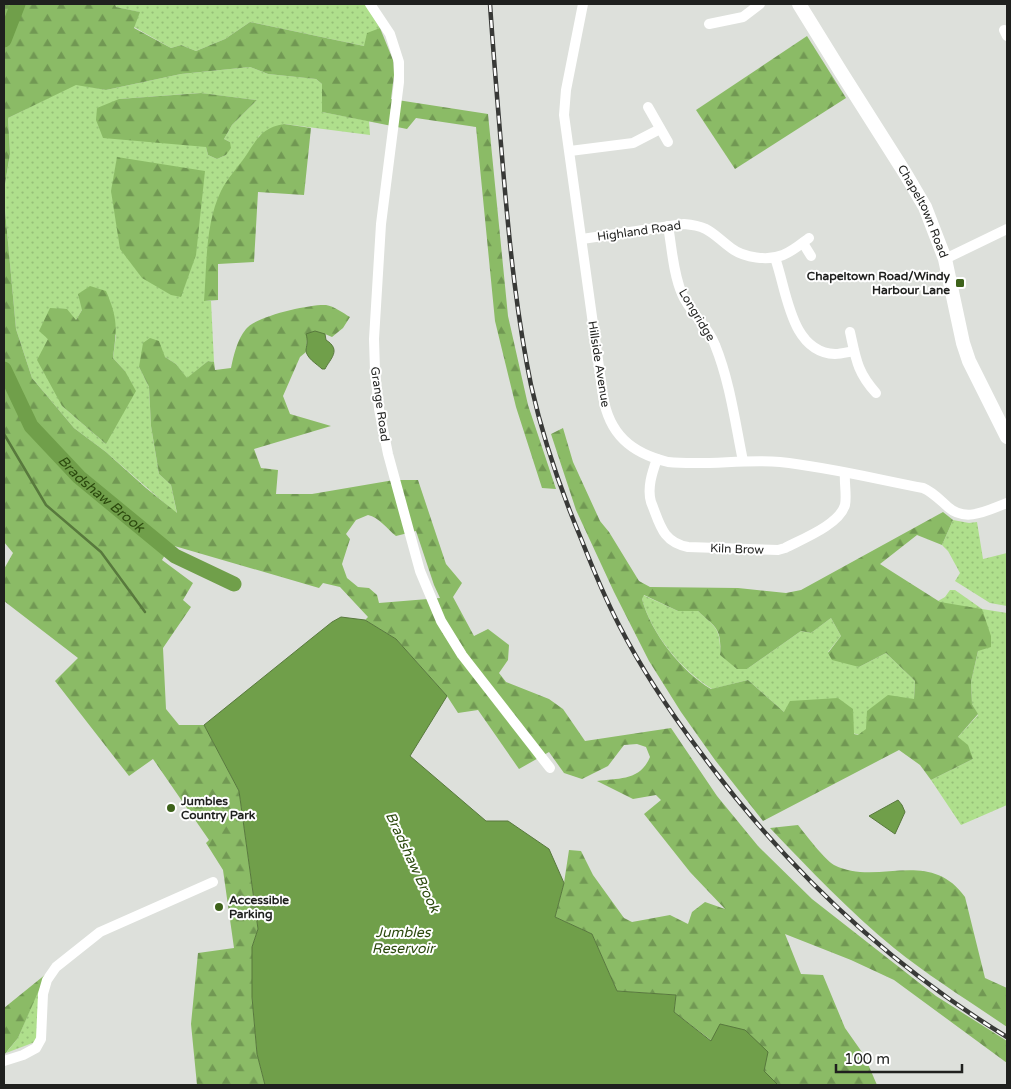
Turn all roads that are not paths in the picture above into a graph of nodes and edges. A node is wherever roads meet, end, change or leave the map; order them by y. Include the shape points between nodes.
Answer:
1 (370, 4) edge
2 (583, 4) edge
3 (760, 4) edge
4 (800, 4) edge
5 (707, 24) dead end
6 (648, 107) dead end
7 (660, 129) junction
8 (668, 142) dead end
9 (570, 151) junction
10 (668, 226) junction
11 (1007, 229) edge
12 (582, 239) junction
13 (811, 256) dead end
14 (775, 258) junction
15 (945, 260) junction
16 (850, 332) dead end
17 (854, 351) junction
18 (876, 393) dead end
19 (1007, 437) edge
20 (657, 459) junction
21 (743, 461) junction
22 (845, 473) junction
23 (1007, 503) edge
24 (550, 768) dead end
25 (213, 882) dead end
26 (4, 1061) edge

1 - 24 street, Grange Road via 390,34 399,62 398,98 381,231 374,339 374,372 392,471 420,571 441,621 462,655
2 - 9 street, Hillside Avenue via 564,104
3 - 5 street via 743,16
4 - 15 main road, Chapeltown Road via 905,173 924,207
6 - 7 street
7 - 8 street
7 - 9 street via 633,143
9 - 12 street, Hillside Avenue
10 - 12 street, Highland Road
10 - 14 street, Highland Road via 695,225 712,231 739,252
10 - 21 street, Longridge via 682,294 711,336 720,357
11 - 15 street
12 - 20 street, Hillside Avenue via 607,414 623,440
13 - 14 street via 806,240
14 - 17 street via 800,335 822,351 836,354
15 - 19 main road, Chapeltown Road via 969,361
16 - 17 street
17 - 18 street via 860,372
20 - 21 street, Hillside Avenue via 676,463
20 - 22 street, Kiln Brow via 651,477 651,502 667,538 688,547 785,548 836,520 841,514 846,498
21 - 22 street, Hillside Avenue via 780,462
22 - 23 street, Hillside Avenue via 924,488 951,510 963,515
25 - 26 street via 100,932 56,967 43,994 41,1039 36,1048

